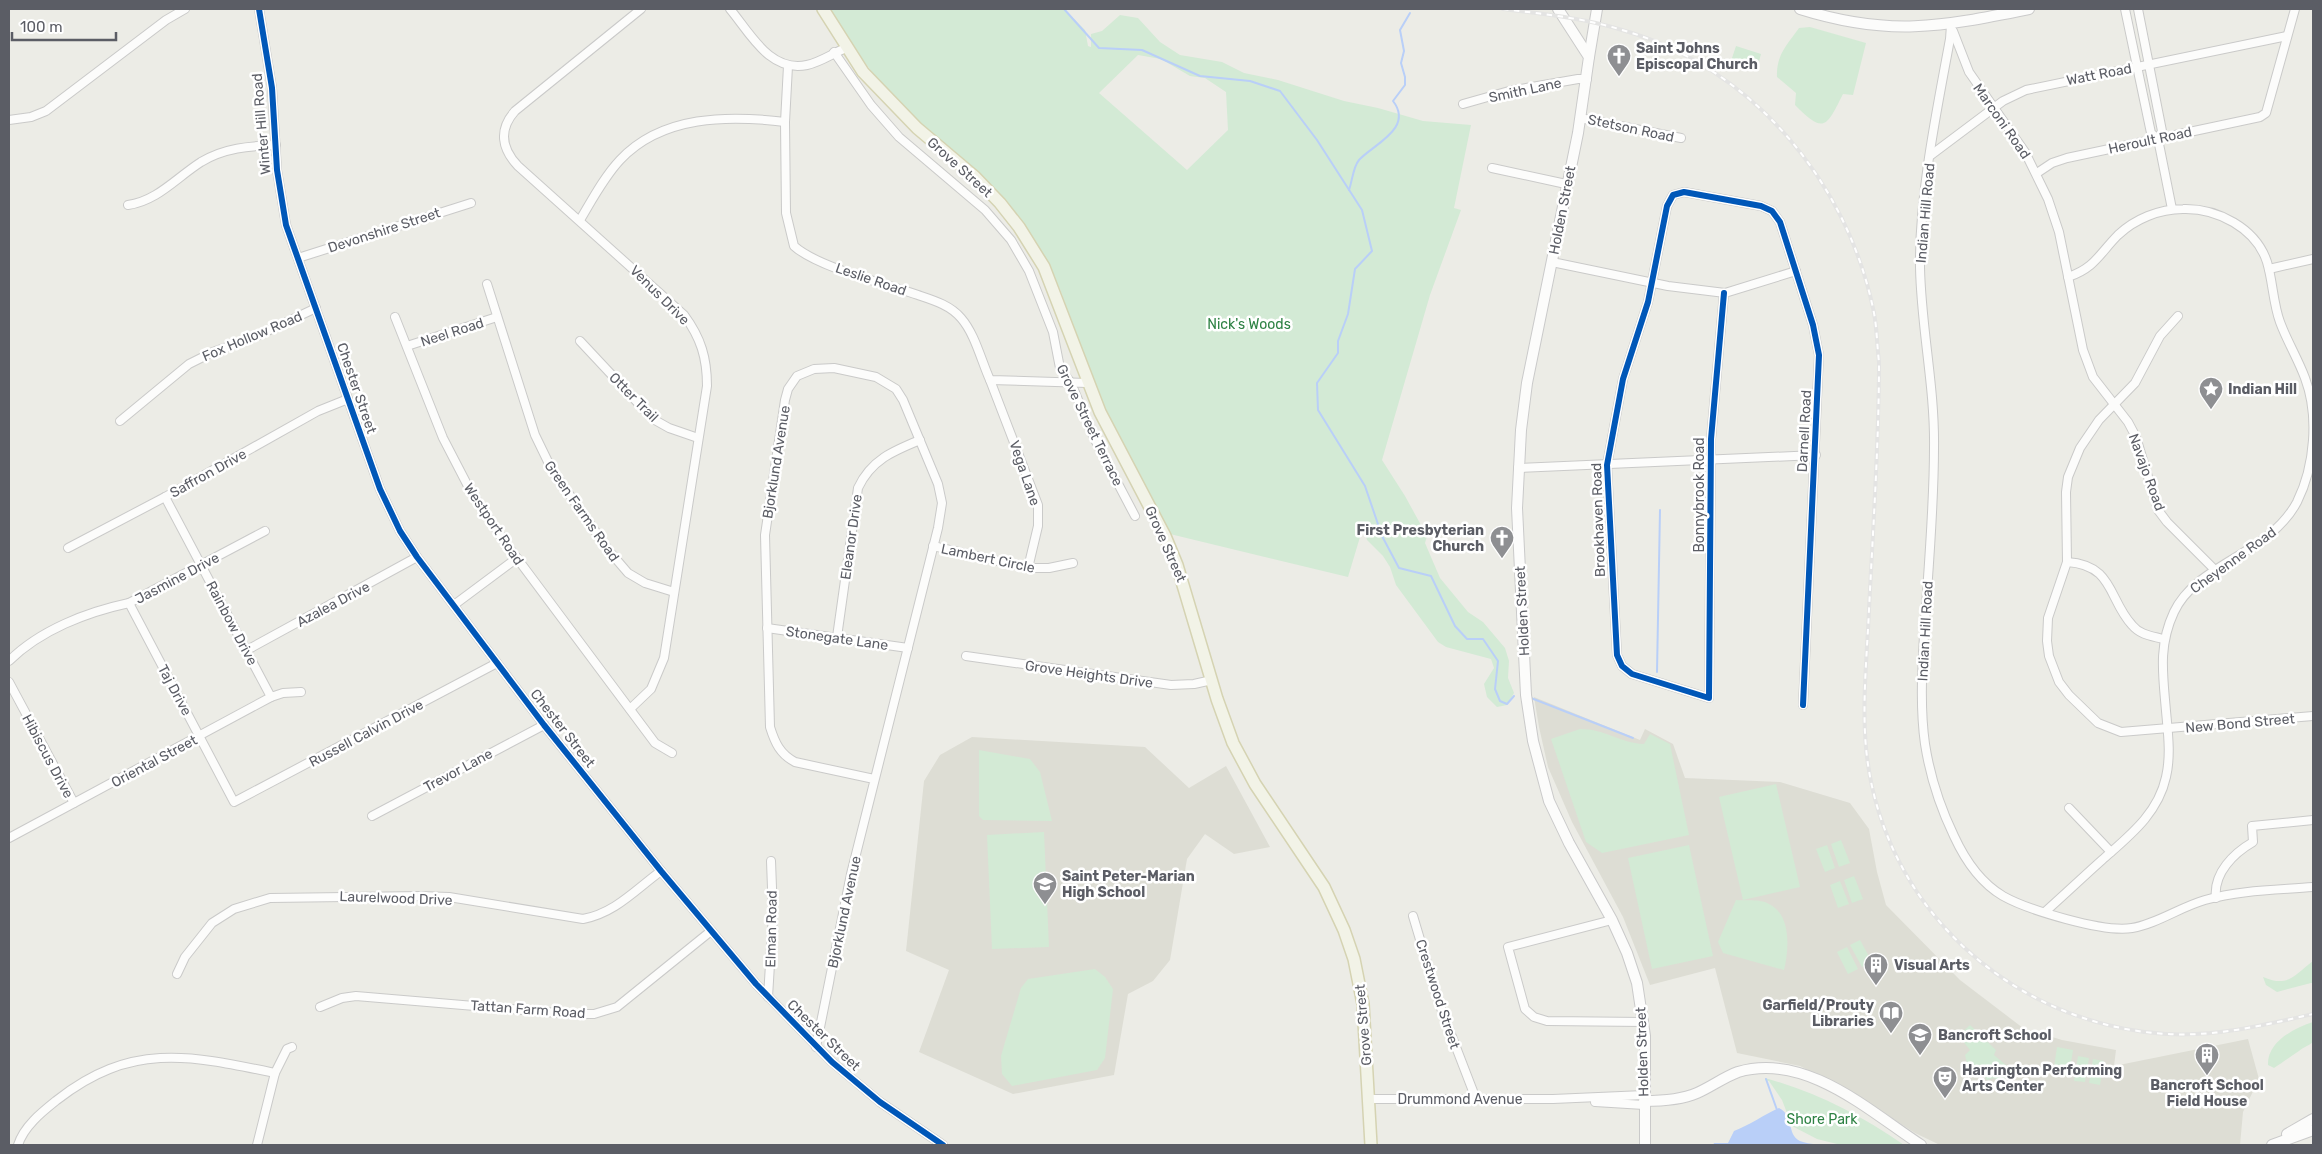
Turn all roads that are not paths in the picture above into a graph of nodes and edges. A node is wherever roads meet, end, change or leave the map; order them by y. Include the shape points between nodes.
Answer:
1 (185, 9) edge
2 (259, 9) edge
3 (640, 9) edge
4 (730, 9) edge
5 (823, 9) edge
6 (1558, 9) edge
7 (1597, 9) edge
8 (1800, 9) edge
9 (2029, 9) edge
10 (2125, 9) edge
11 (2138, 9) edge
12 (2295, 9) edge
13 (1951, 24) junction
14 (1568, 25) junction
15 (1594, 28) junction
16 (2287, 36) junction
17 (846, 48) junction
18 (834, 52) junction
19 (1589, 57) junction
20 (2149, 64) junction
21 (788, 66) junction
22 (2136, 66) junction
23 (1587, 79) junction
24 (1463, 104) dead end
25 (1994, 108) junction
26 (1580, 118) junction
27 (9, 120) edge
28 (785, 122) junction
29 (1681, 138) dead end
30 (2158, 139) junction
31 (276, 145) junction
32 (1930, 155) junction
33 (1492, 168) dead end
34 (2036, 173) junction
35 (1566, 184) junction
36 (1729, 200) joint
37 (471, 203) dead end
38 (128, 205) dead end
39 (2172, 209) junction
40 (580, 220) junction
41 (290, 237) joint
42 (298, 258) junction
43 (2313, 259) edge
44 (1552, 262) junction
45 (2269, 269) junction
46 (1796, 271) junction
47 (2068, 277) junction
48 (1652, 282) junction
49 (487, 284) dead end
50 (1724, 293) junction
51 (316, 308) junction
52 (2178, 316) dead end
53 (395, 317) dead end
54 (498, 317) junction
55 (580, 341) dead end
56 (406, 346) junction
57 (990, 380) junction
58 (1071, 382) junction
59 (1087, 383) junction
60 (348, 399) junction
61 (2113, 404) junction
62 (120, 421) dead end
63 (698, 438) junction
64 (920, 440) junction
65 (1816, 455) junction
66 (1711, 460) junction
67 (1607, 465) junction
68 (1518, 468) junction
69 (165, 497) junction
70 (1135, 516) dead end
71 (265, 531) dead end
72 (933, 546) junction
73 (68, 548) dead end
74 (418, 557) junction
75 (517, 558) junction
76 (2067, 562) junction
77 (1072, 563) dead end
78 (201, 566) junction
79 (1028, 568) junction
80 (2216, 571) junction
81 (674, 592) junction
82 (129, 604) junction
83 (454, 605) junction
84 (767, 628) junction
85 (837, 637) junction
86 (2163, 639) junction
87 (908, 648) junction
88 (247, 650) junction
89 (966, 656) dead end
90 (9, 661) edge
91 (497, 663) junction
92 (1212, 680) junction
93 (9, 682) edge
94 (301, 692) dead end
95 (271, 697) junction
96 (1709, 698) joint
97 (1803, 705) dead end
98 (630, 709) junction
99 (2313, 716) edge
100 (544, 725) junction
101 (2167, 729) junction
102 (200, 737) junction
103 (672, 753) dead end
104 (874, 779) junction
105 (234, 802) joint
106 (74, 803) junction
107 (2069, 808) dead end
108 (372, 816) dead end
109 (2313, 820) edge
110 (9, 838) edge
111 (2111, 852) junction
112 (771, 861) dead end
113 (660, 871) junction
114 (2313, 887) edge
115 (2216, 898) junction
116 (2046, 911) junction
117 (1413, 916) dead end
118 (1612, 920) junction
119 (711, 931) junction
120 (177, 974) dead end
121 (768, 997) junction
122 (320, 1007) dead end
123 (1644, 1022) junction
124 (292, 1047) dead end
125 (816, 1047) junction
126 (274, 1073) junction
127 (1368, 1099) junction
128 (1476, 1099) junction
129 (1644, 1100) junction
130 (2313, 1119) edge
131 (2313, 1130) edge
132 (2276, 1143) edge
133 (18, 1145) edge
134 (257, 1145) edge
135 (943, 1145) edge
136 (1371, 1145) edge
137 (1645, 1145) edge
138 (1921, 1145) edge

1 - 27 street via 46,112 31,118
2 - 31 street, Winter Hill Road via 272,88
3 - 40 street, Venus Drive via 515,111 505,131 505,148 511,158
4 - 21 street via 777,63
5 - 17 main road, Grove Street
6 - 14 main road
7 - 15 main road, Holden Street
8 - 13 main road via 1868,26 1916,28
9 - 13 main road
10 - 22 street
11 - 20 street
12 - 16 street
13 - 25 street, Marconi Road via 1964,64
13 - 32 street, Indian Hill Road
14 - 15 main road via 1582,32
14 - 19 main road
15 - 19 main road, Holden Street
16 - 20 street, Watt Road
16 - 30 street, Heroult Road via 2266,113
17 - 18 street
17 - 59 main road, Grove Street via 894,107 975,177 1019,227 1044,267
18 - 21 street via 807,65
18 - 58 street, Grove Street Terrace via 871,105 899,137 985,210 1010,240 1029,271 1053,332 1060,368
19 - 23 main road, Holden Street
20 - 22 street, Watt Road
20 - 30 street via 2162,131
21 - 28 street, Leslie Road
22 - 25 street, Watt Road via 2026,90
22 - 30 street via 2151,133
23 - 24 street, Smith Lane via 1519,89
23 - 26 main road, Holden Street
25 - 32 street, Watt Road
25 - 34 street, Marconi Road
26 - 29 street, Stetson Road
26 - 35 main road, Holden Street
28 - 40 street via 724,117 652,136 614,166
28 - 57 street, Leslie Road via 786,213 794,246 809,257 952,309 970,332
30 - 34 street, Heroult Road via 2068,158
30 - 39 street
31 - 38 street via 239,148 216,154 149,200
31 - 41 street, Winter Hill Road via 281,203
32 - 116 street, Indian Hill Road via 1920,256 1934,448 1922,676 1926,748 1945,818 1970,864 1997,892
33 - 35 street
34 - 47 street, Marconi Road via 2056,222
35 - 44 main road, Holden Street
36 - 46 street, Darnell Road via 1762,206 1775,214 1784,230
36 - 48 street, Brookhaven Road via 1684,192 1673,195 1666,209
37 - 42 street, Devonshire Street
39 - 45 street, Cheyenne Road via 2203,210 2232,222 2256,242
39 - 47 street, Cheyenne Road via 2152,214 2134,224 2119,235 2090,267
40 - 63 street, Venus Drive via 684,315 700,340 705,355 707,386
41 - 42 street, Chester Street
42 - 51 street, Chester Street
43 - 45 street
44 - 48 street
44 - 68 main road, Holden Street via 1527,383
45 - 80 street, Cheyenne Road via 2278,315 2310,398 2313,433 2310,456 2301,492 2282,524 2263,541
46 - 50 street
46 - 65 street, Darnell Road via 1818,350
47 - 61 street, Navajo Road via 2087,363 2092,377
48 - 50 street
48 - 67 street, Brookhaven Road via 1643,322 1623,378
49 - 54 street, Green Farms Road
50 - 66 street, Bonnybrook Road
51 - 60 street, Chester Street
51 - 62 street, Fox Hollow Road via 256,338 213,352 190,364
52 - 61 street, New Bond Street via 2160,336 2135,382
53 - 56 street, Westport Road
54 - 56 street, Neel Road
54 - 81 street, Green Farms Road via 538,442 558,480 628,573 645,583
55 - 63 street, Otter Trail via 653,419
56 - 75 street, Westport Road via 455,463
57 - 58 street
57 - 79 street, Vega Lane via 1038,506 1038,526
58 - 59 street
58 - 70 street, Grove Street Terrace via 1094,438
59 - 92 main road, Grove Street via 1113,440 1165,536 1182,579
60 - 69 street, Saffron Drive via 318,411
60 - 74 street, Chester Street via 386,504
61 - 76 street, New Bond Street via 2083,442 2068,477
61 - 80 street, Navajo Road via 2136,437 2158,510
63 - 81 street, Venus Drive
64 - 72 street, Bjorklund Avenue via 942,503
64 - 84 street, Bjorklund Avenue via 903,400 892,386 882,380 825,367 805,372 792,382 784,400 764,535
64 - 85 street, Eleanor Drive via 880,458 858,488
65 - 66 street
65 - 97 street, Darnell Road
66 - 67 street
66 - 96 street, Bonnybrook Road
67 - 68 street
67 - 96 street, Brookhaven Road via 1618,660 1632,674
68 - 118 main road, Holden Street via 1526,695 1532,741 1544,786 1562,830
69 - 73 street, Saffron Drive
69 - 78 street, Rainbow Drive
71 - 78 street, Jasmine Drive
72 - 79 street, Lambert Circle
72 - 87 street, Bjorklund Avenue
74 - 83 street, Chester Street
74 - 88 street, Azalea Drive
75 - 83 street
75 - 98 street, Westport Road
76 - 86 street via 2087,565 2102,576 2132,626 2148,636
76 - 101 street, New Bond Street via 2048,618 2047,647 2057,678 2081,707 2109,729 2127,732
77 - 79 street, Lambert Circle
78 - 82 street, Jasmine Drive
78 - 88 street, Rainbow Drive
80 - 86 street, Cheyenne Road via 2180,601
81 - 98 street, Venus Drive via 664,658 657,678
82 - 90 street, Jasmine Drive via 109,608 53,630
82 - 102 street, Taj Drive
83 - 91 street, Chester Street
84 - 85 street, Stonegate Lane
84 - 104 street, Bjorklund Avenue via 770,727 778,748 797,763
85 - 87 street, Stonegate Lane
86 - 101 street, Cheyenne Road
87 - 104 street, Bjorklund Avenue
88 - 95 street, Rainbow Drive
89 - 92 street, Grove Heights Drive via 1170,685
91 - 100 street, Chester Street
91 - 105 street, Russell Calvin Drive
92 - 127 main road, Grove Street via 1240,757 1324,888 1344,930 1363,1004
93 - 106 street, Hibiscus Drive
94 - 95 street, Oriental Street
95 - 102 street, Oriental Street
98 - 103 street, Westport Road via 656,743
99 - 101 street, New Bond Street
100 - 108 street, Trevor Lane
100 - 113 street, Chester Street
101 - 111 street, Cheyenne Road via 2168,765 2159,798 2148,817
102 - 105 street, Taj Drive
102 - 106 street, Oriental Street
104 - 125 street, Bjorklund Avenue
106 - 110 street, Oriental Street
107 - 111 street
109 - 115 street via 2252,826 2253,842 2227,863 2219,880
111 - 116 street, Cheyenne Road
112 - 121 street, Elman Road via 774,914
113 - 119 street, Chester Street
113 - 120 street, Laurelwood Drive via 616,906 583,919 421,896 270,898 234,909 212,923 185,957
114 - 115 street, Indian Hill Road
115 - 116 street, Indian Hill Road via 2128,928 2098,926
117 - 128 street, Crestwood Street via 1439,1003
118 - 123 main road, Holden Street via 1633,968
118 - 123 street via 1508,947 1524,1005 1530,1014 1548,1021
119 - 121 street, Chester Street
119 - 122 street, Tattan Farm Road via 625,1002 602,1013 570,1014 356,996
121 - 125 street, Chester Street
123 - 129 main road, Holden Street
124 - 126 street via 286,1049
125 - 135 street, Chester Street via 867,1092
126 - 133 street via 187,1058 126,1062 74,1086 45,1109
126 - 134 street
127 - 128 street, Drummond Avenue
127 - 136 main road, Grove Street
128 - 129 street, Drummond Avenue
129 - 137 main road, Holden Street
129 - 138 main road via 1686,1097 1748,1070 1793,1072 1840,1091
130 - 132 main road
131 - 132 main road

